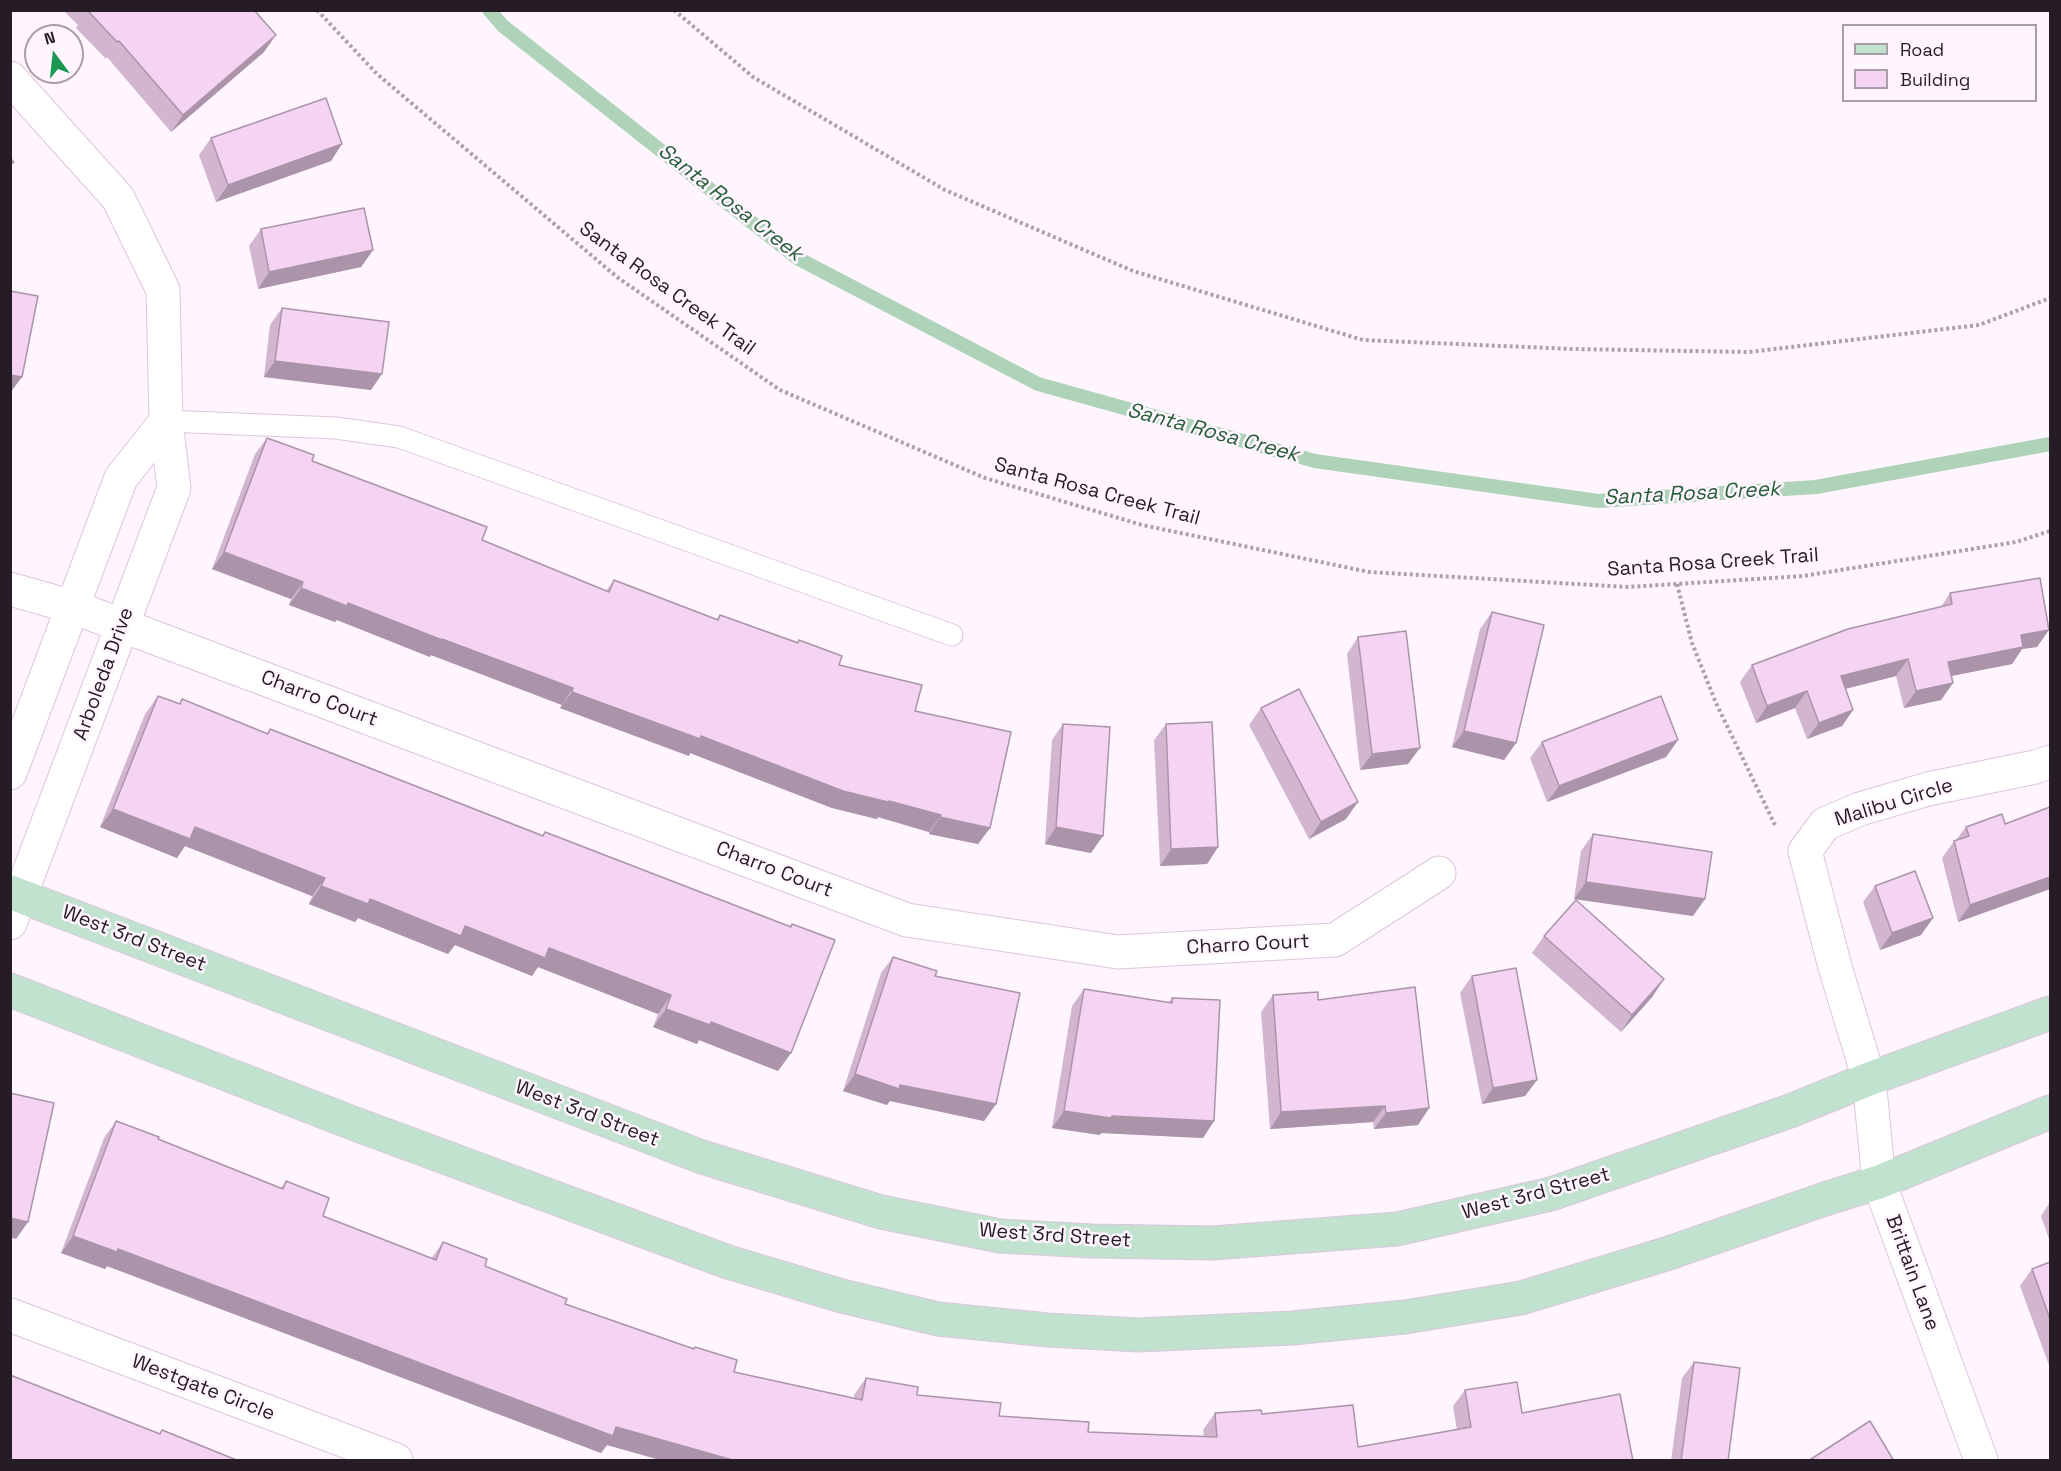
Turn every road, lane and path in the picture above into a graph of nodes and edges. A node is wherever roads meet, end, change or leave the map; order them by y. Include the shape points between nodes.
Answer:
1 (317, 10) edge
2 (675, 10) edge
3 (10, 78) edge
4 (2050, 298) edge
5 (166, 421) junction
6 (2050, 531) edge
7 (1677, 584) junction
8 (10, 589) edge
9 (73, 607) junction
10 (122, 625) junction
11 (952, 635) dead end
12 (2050, 762) edge
13 (10, 773) edge
14 (1805, 850) junction
15 (1439, 873) dead end
16 (14, 903) edge
17 (10, 990) edge
18 (2050, 1013) edge
19 (1869, 1079) junction
20 (2050, 1112) edge
21 (1879, 1182) junction
22 (10, 1316) edge
23 (396, 1461) edge
24 (1981, 1461) edge

1 - 7 path, Santa Rosa Creek Trail via 377,74 617,277 780,390 985,478 1142,525 1370,572 1628,587
2 - 4 path via 753,77 945,190 1133,271 1363,340 1749,352 1979,325
3 - 5 street, Arboleda Drive via 118,198 163,290
5 - 9 street via 121,478
5 - 10 street, Arboleda Drive via 174,488
5 - 11 lane via 336,428 399,437
6 - 7 path, Santa Rosa Creek Trail via 2016,542 1803,576
7 - 14 path via 1692,643 1716,704 1772,823
8 - 9 street, Charro Court
9 - 10 street, Charro Court
9 - 13 street
10 - 15 street, Charro Court via 907,920 1118,952 1335,940
10 - 16 street, Arboleda Drive
12 - 14 street, Malibu Circle via 1928,789 1860,809 1825,824
14 - 19 street
16 - 19 main road, West 3rd Street via 702,1157 881,1212 1000,1236 1213,1243 1397,1229 1551,1194 1790,1112
17 - 21 main road via 728,1262 938,1319 1138,1335 1292,1328 1405,1317 1521,1298
18 - 19 main road, West 3rd Street
19 - 21 street, Brittain Lane
20 - 21 main road
21 - 24 street, Brittain Lane
22 - 23 street, Westgate Circle

